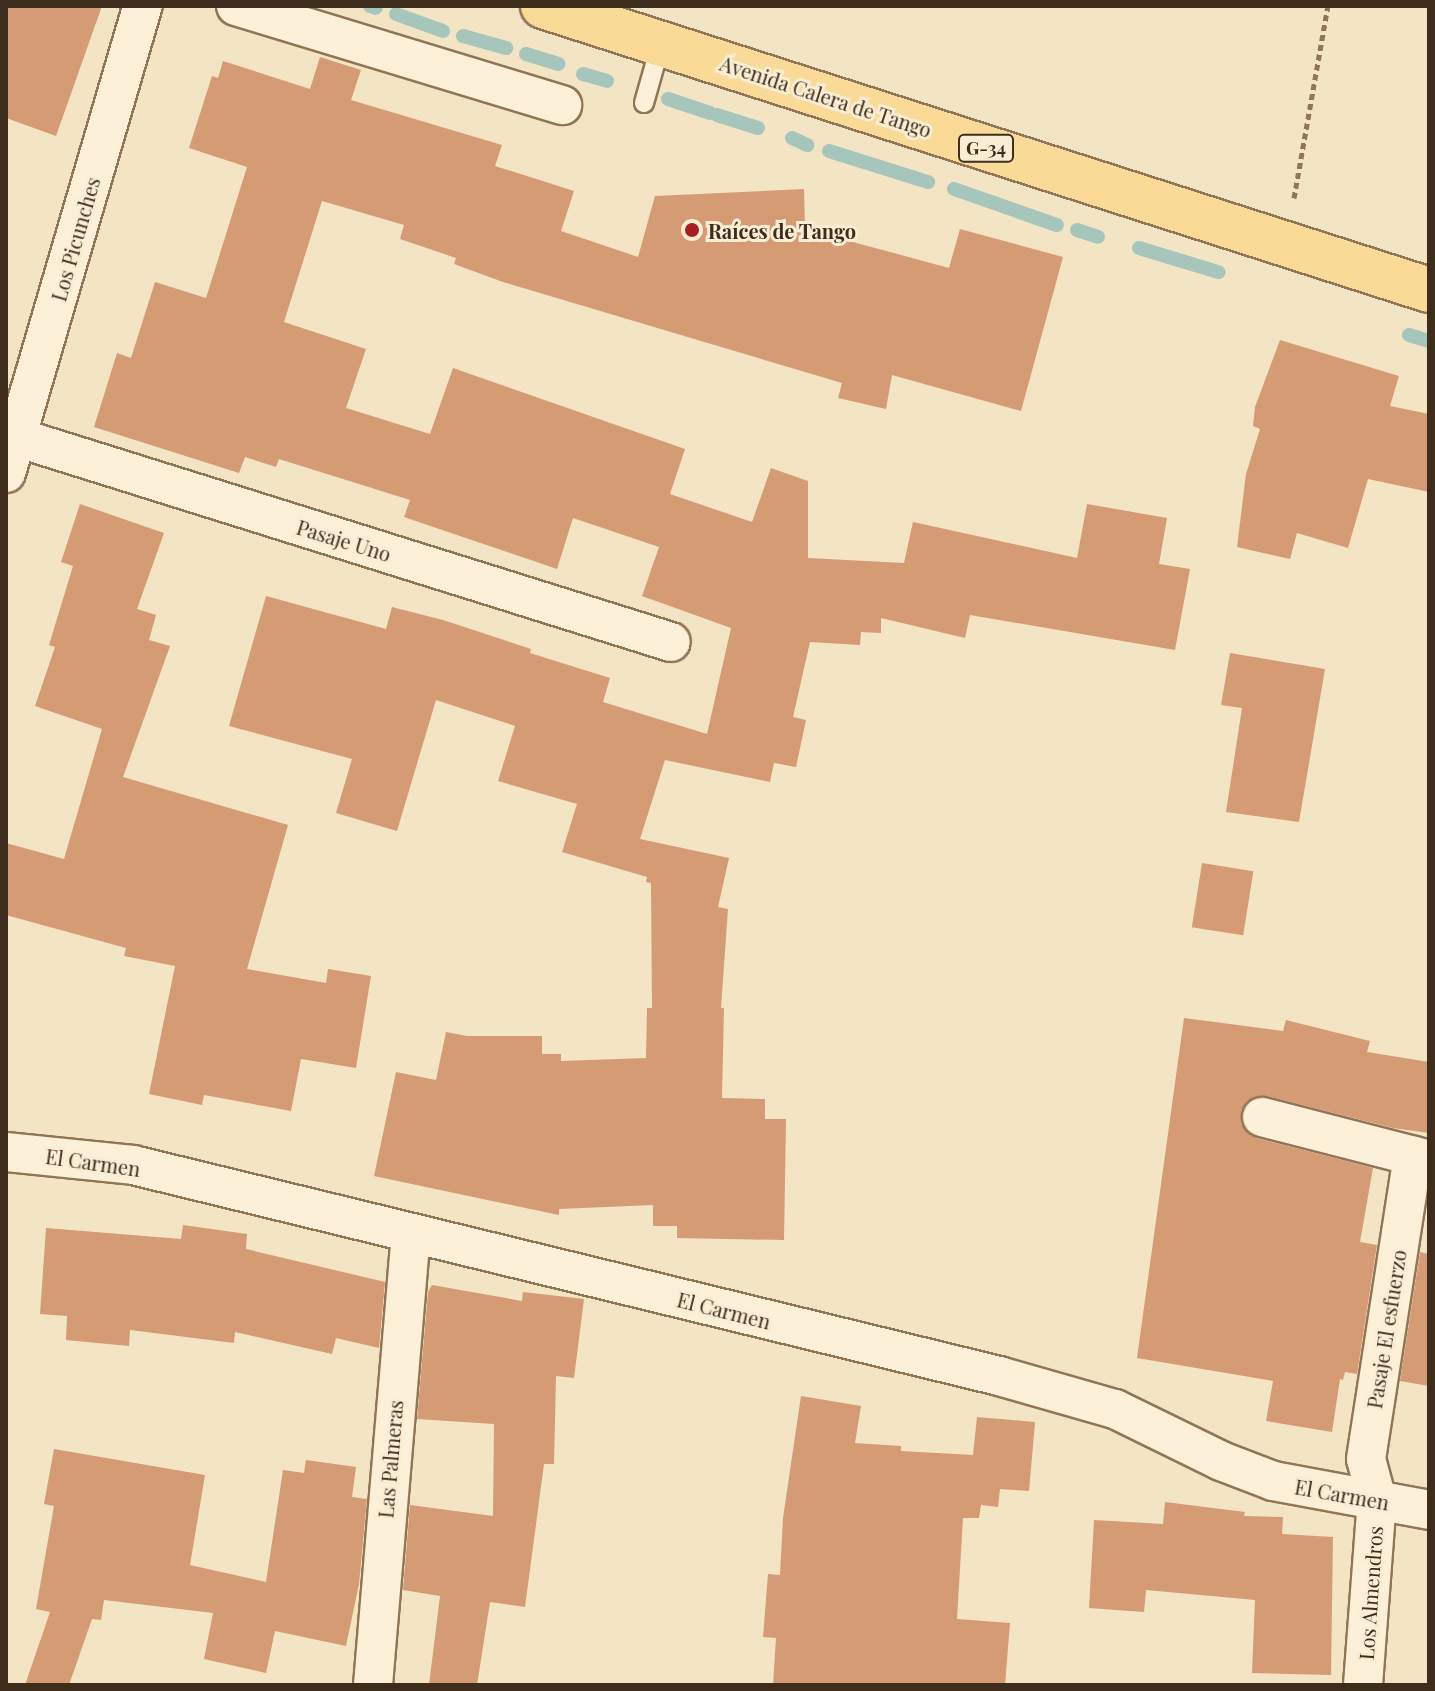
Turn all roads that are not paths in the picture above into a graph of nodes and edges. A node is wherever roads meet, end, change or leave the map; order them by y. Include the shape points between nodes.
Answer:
1 (143, 6) edge
2 (236, 6) edge
3 (543, 6) edge
4 (661, 43) junction
5 (644, 103) dead end
6 (562, 105) dead end
7 (1429, 290) edge
8 (16, 437) junction
9 (6, 473) edge
10 (671, 642) dead end
11 (1262, 1117) dead end
12 (6, 1152) edge
13 (1421, 1158) edge
14 (411, 1234) junction
15 (1377, 1500) junction
16 (1429, 1510) edge
17 (373, 1685) edge
18 (1363, 1685) edge

1 - 8 street, Los Picunches
2 - 6 street
3 - 4 main road, Avenida Calera de Tango / G-34
4 - 5 lane
4 - 7 main road, Avenida Calera de Tango / G-34
8 - 9 street, Los Picunches
8 - 10 street, Pasaje Uno
11 - 13 street, Pasaje El esfuerzo
12 - 14 street, El Carmen via 133,1165
13 - 15 street, Pasaje El esfuerzo via 1366,1459
14 - 15 street, El Carmen via 1077,1396 1150,1424 1246,1472 1292,1486
14 - 17 street, Las Palmeras
15 - 16 street, El Carmen
15 - 18 street, Los Almendros

